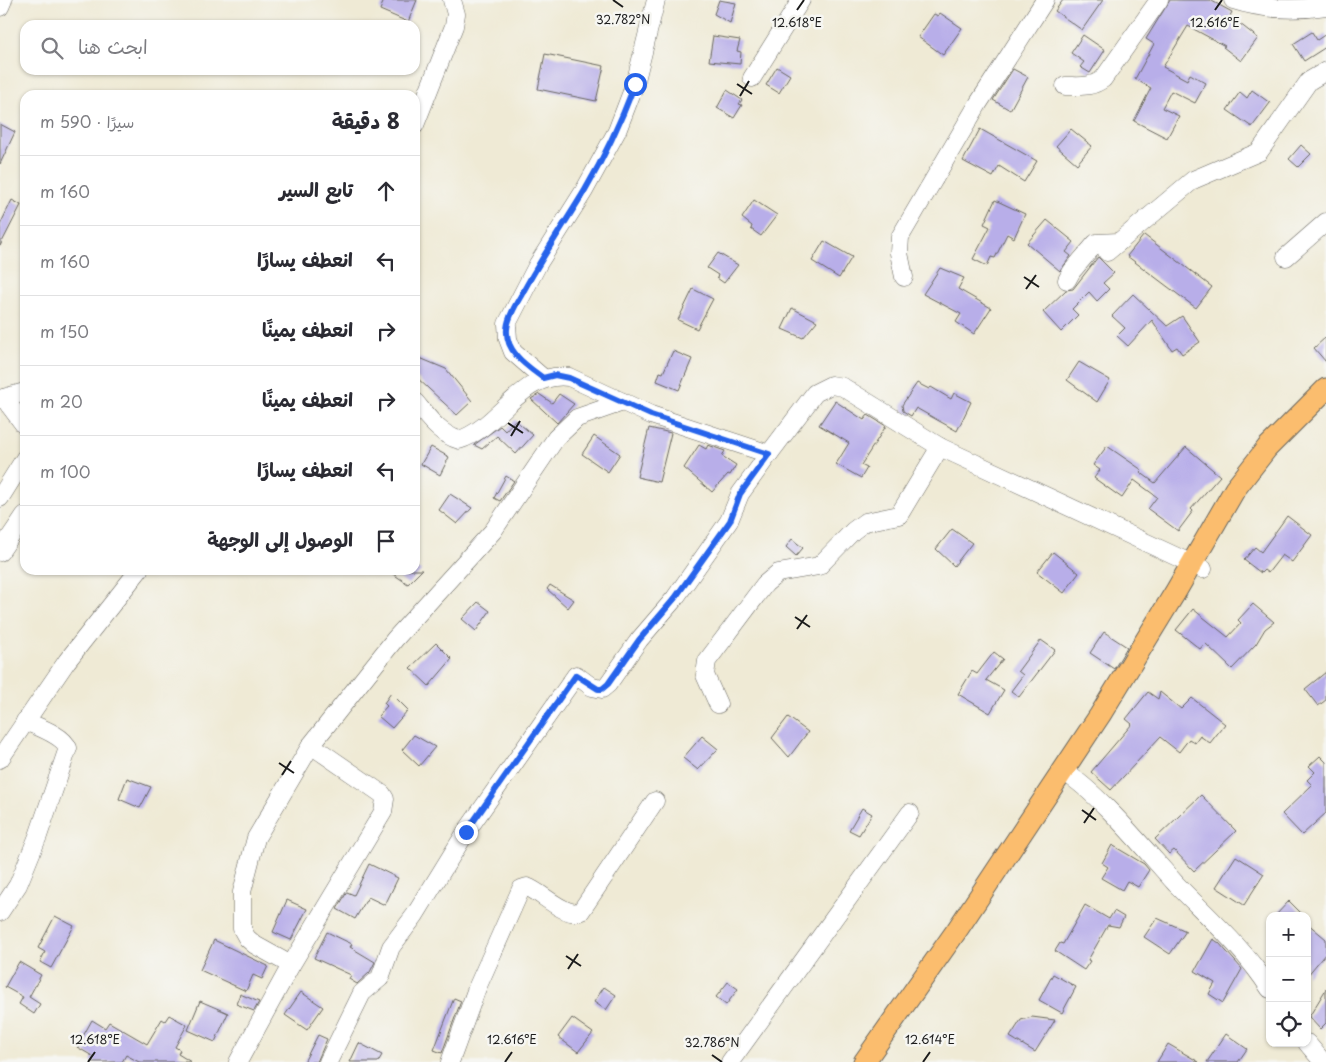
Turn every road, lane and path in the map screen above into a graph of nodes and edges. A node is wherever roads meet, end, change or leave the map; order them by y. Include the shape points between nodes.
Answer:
1 (3, 0) edge
2 (452, 0) edge
3 (656, 0) edge
4 (801, 0) edge
5 (1045, 0) edge
6 (1159, 0) edge
7 (1233, 0) edge
8 (1326, 6) edge
9 (0, 7) edge
10 (1326, 70) edge
11 (752, 78) dead end
12 (1065, 86) dead end
13 (420, 112) edge
14 (1326, 222) edge
15 (1286, 257) dead end
16 (904, 277) dead end
17 (1067, 280) dead end
18 (543, 378) junction
19 (1326, 389) edge
20 (20, 394) edge
21 (2, 399) edge
22 (623, 402) junction
23 (1326, 406) edge
24 (420, 408) edge
25 (20, 420) edge
26 (940, 447) junction
27 (769, 454) junction
28 (20, 466) edge
29 (0, 498) edge
30 (20, 522) edge
31 (0, 552) edge
32 (1197, 566) junction
33 (136, 575) edge
34 (718, 704) dead end
35 (25, 720) junction
36 (311, 745) junction
37 (0, 759) edge
38 (1068, 774) junction
39 (655, 801) dead end
40 (910, 813) dead end
41 (0, 912) edge
42 (291, 965) junction
43 (1266, 983) edge
44 (1310, 1047) edge
45 (238, 1062) edge
46 (328, 1062) edge
47 (450, 1062) edge
48 (730, 1062) edge
49 (864, 1062) edge
50 (877, 1062) edge
51 (1323, 1062) edge

1 - 9 street
2 - 13 street via 456,14 454,26
3 - 18 street via 635,84 617,131 538,264 508,324 508,339 513,352
4 - 11 street
5 - 16 street via 978,104 900,237 899,253
6 - 12 street via 1103,79 1095,85
7 - 8 street via 1274,9
10 - 17 street via 1309,81 1259,152 1193,180 1113,247 1096,243
14 - 15 street
18 - 22 street via 555,375 569,378
18 - 24 street via 483,427 459,440 440,430
19 - 32 main road via 1267,448 1240,482
20 - 21 street
21 - 25 street
22 - 27 street via 651,415
22 - 36 street via 576,418 568,424 493,531 395,639
23 - 32 main road via 1285,447
26 - 27 street via 843,387 831,385 815,393
26 - 32 street
26 - 34 street via 899,515 865,522 819,566 784,571 765,584 706,661 706,675
27 - 46 street via 740,494 730,521 608,684 598,689 576,675 538,726 387,954 380,978 362,994
28 - 29 street
30 - 31 street
32 - 38 main road via 1100,715
33 - 35 street
35 - 37 street
35 - 41 street via 66,743 68,748 18,885
36 - 42 street via 256,838 242,892 242,929 247,938
36 - 42 street via 382,794 385,805
38 - 43 street via 1236,942
38 - 49 main road
38 - 50 main road via 989,909
39 - 47 street via 576,914 569,913 534,889 521,889 477,988
40 - 48 street
42 - 45 street
44 - 51 street

